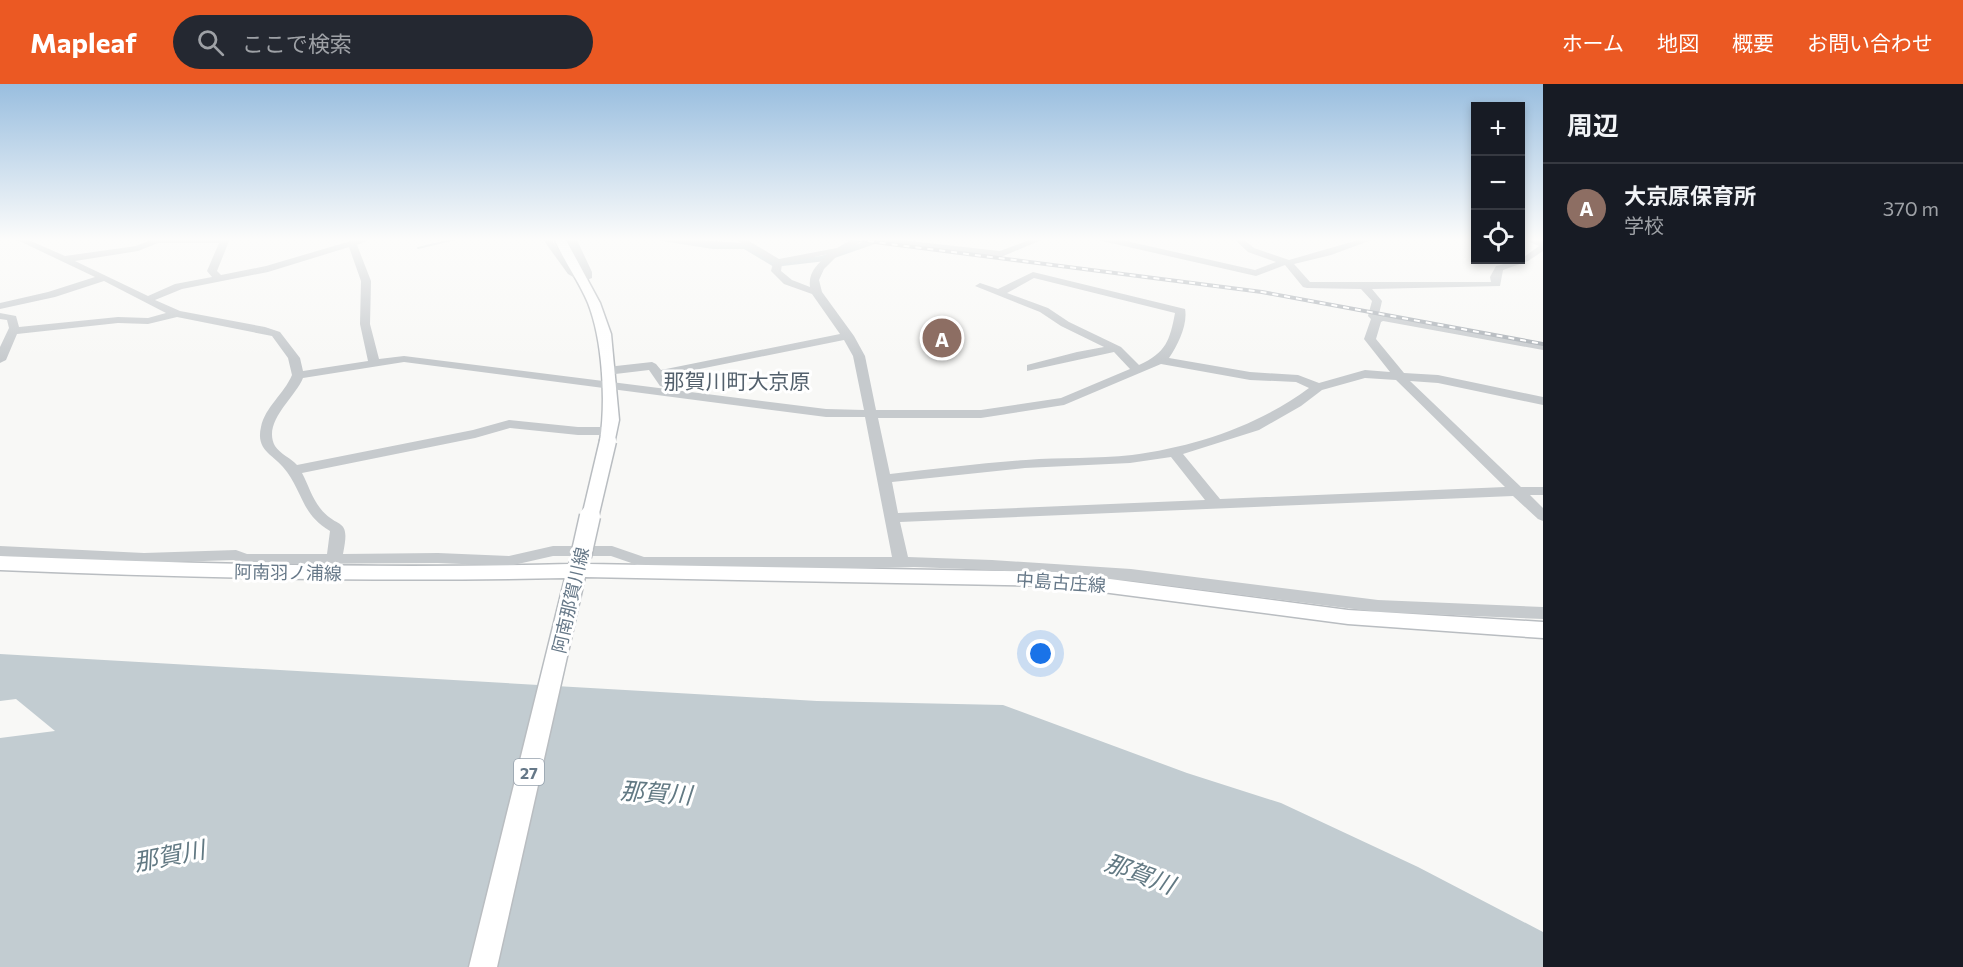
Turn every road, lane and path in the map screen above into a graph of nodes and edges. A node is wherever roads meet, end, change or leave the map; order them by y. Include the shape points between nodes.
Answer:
1 (98, 279) edge
2 (109, 279) edge
3 (212, 279) edge
4 (365, 279) edge
5 (582, 279) edge
6 (785, 279) edge
7 (813, 279) edge
8 (1023, 279) edge
9 (1054, 279) edge
10 (1302, 279) edge
11 (1495, 279) edge
12 (980, 286) dead end
13 (1364, 286) junction
14 (814, 291) junction
15 (1000, 292) junction
16 (147, 300) junction
17 (0, 306) edge
18 (177, 314) junction
19 (0, 316) edge
20 (1379, 318) junction
21 (13, 331) junction
22 (848, 336) junction
23 (1543, 347) edge
24 (1117, 349) junction
25 (0, 360) edge
26 (1160, 360) junction
27 (374, 363) junction
28 (1031, 368) dead end
29 (1137, 369) junction
30 (607, 371) junction
31 (658, 374) junction
32 (298, 375) junction
33 (1400, 375) junction
34 (607, 386) junction
35 (1318, 387) junction
36 (666, 394) junction
37 (1543, 400) edge
38 (870, 414) junction
39 (609, 436) junction
40 (1174, 452) junction
41 (294, 471) junction
42 (884, 479) junction
43 (1517, 491) junction
44 (1543, 491) edge
45 (1216, 504) junction
46 (1543, 516) edge
47 (892, 518) junction
48 (0, 551) edge
49 (342, 559) junction
50 (500, 560) junction
51 (0, 563) edge
52 (901, 563) junction
53 (578, 568) junction
54 (439, 571) junction
55 (974, 577) junction
56 (1543, 613) edge
57 (1539, 627) edge
58 (483, 967) edge

1 - 17 street
2 - 16 street
3 - 16 street via 179,286
4 - 27 street via 364,324
5 - 30 main road, 阿南那賀川線 / 27 via 604,334
6 - 14 street
7 - 14 street
8 - 15 street
9 - 26 street via 1181,311 1167,353
10 - 13 street via 1307,285
11 - 13 street via 1492,285
12 - 15 street
13 - 20 street via 1377,301 1373,316
14 - 22 street
15 - 24 street via 1036,305
16 - 18 street
18 - 21 street via 148,321 118,320
18 - 32 street via 276,334 294,358
19 - 21 street via 12,318
20 - 23 street
20 - 33 street via 1370,339
21 - 25 street
22 - 31 street
22 - 38 street via 859,356
24 - 28 street via 1098,350
24 - 29 street
26 - 29 street
26 - 35 street via 1250,376 1298,379
27 - 32 street
27 - 34 street via 404,359
29 - 38 street via 1093,390 1044,406 981,414
30 - 31 street via 652,366
30 - 34 main road, 阿南那賀川線 / 27
31 - 36 street via 667,388
32 - 41 street via 271,416 266,440 275,457
33 - 35 street via 1365,374
33 - 37 street
33 - 43 street
34 - 36 street
34 - 39 main road, 阿南那賀川線 / 27
35 - 40 street via 1254,427
36 - 38 street via 826,413
38 - 42 street
39 - 41 street via 509,424
39 - 53 main road, 阿南那賀川線 / 27, bridge
40 - 42 street
40 - 45 street
41 - 49 street via 318,518 338,528
42 - 47 street
43 - 44 street
43 - 45 street
43 - 46 street
45 - 47 street
47 - 52 street
48 - 49 street via 144,558 236,555 241,559
49 - 50 street
49 - 54 street
50 - 52 street via 526,559 553,550 612,550 643,562
50 - 54 street
51 - 54 main road, 阿南羽ノ浦線 via 121,569
52 - 55 street
52 - 56 street via 1049,568 1378,606
53 - 54 main road, 阿南羽ノ浦線
53 - 55 main road, 中島古庄線
53 - 58 main road, 阿南那賀川線 / 27
55 - 57 main road, 中島古庄線 via 1067,580 1426,624

